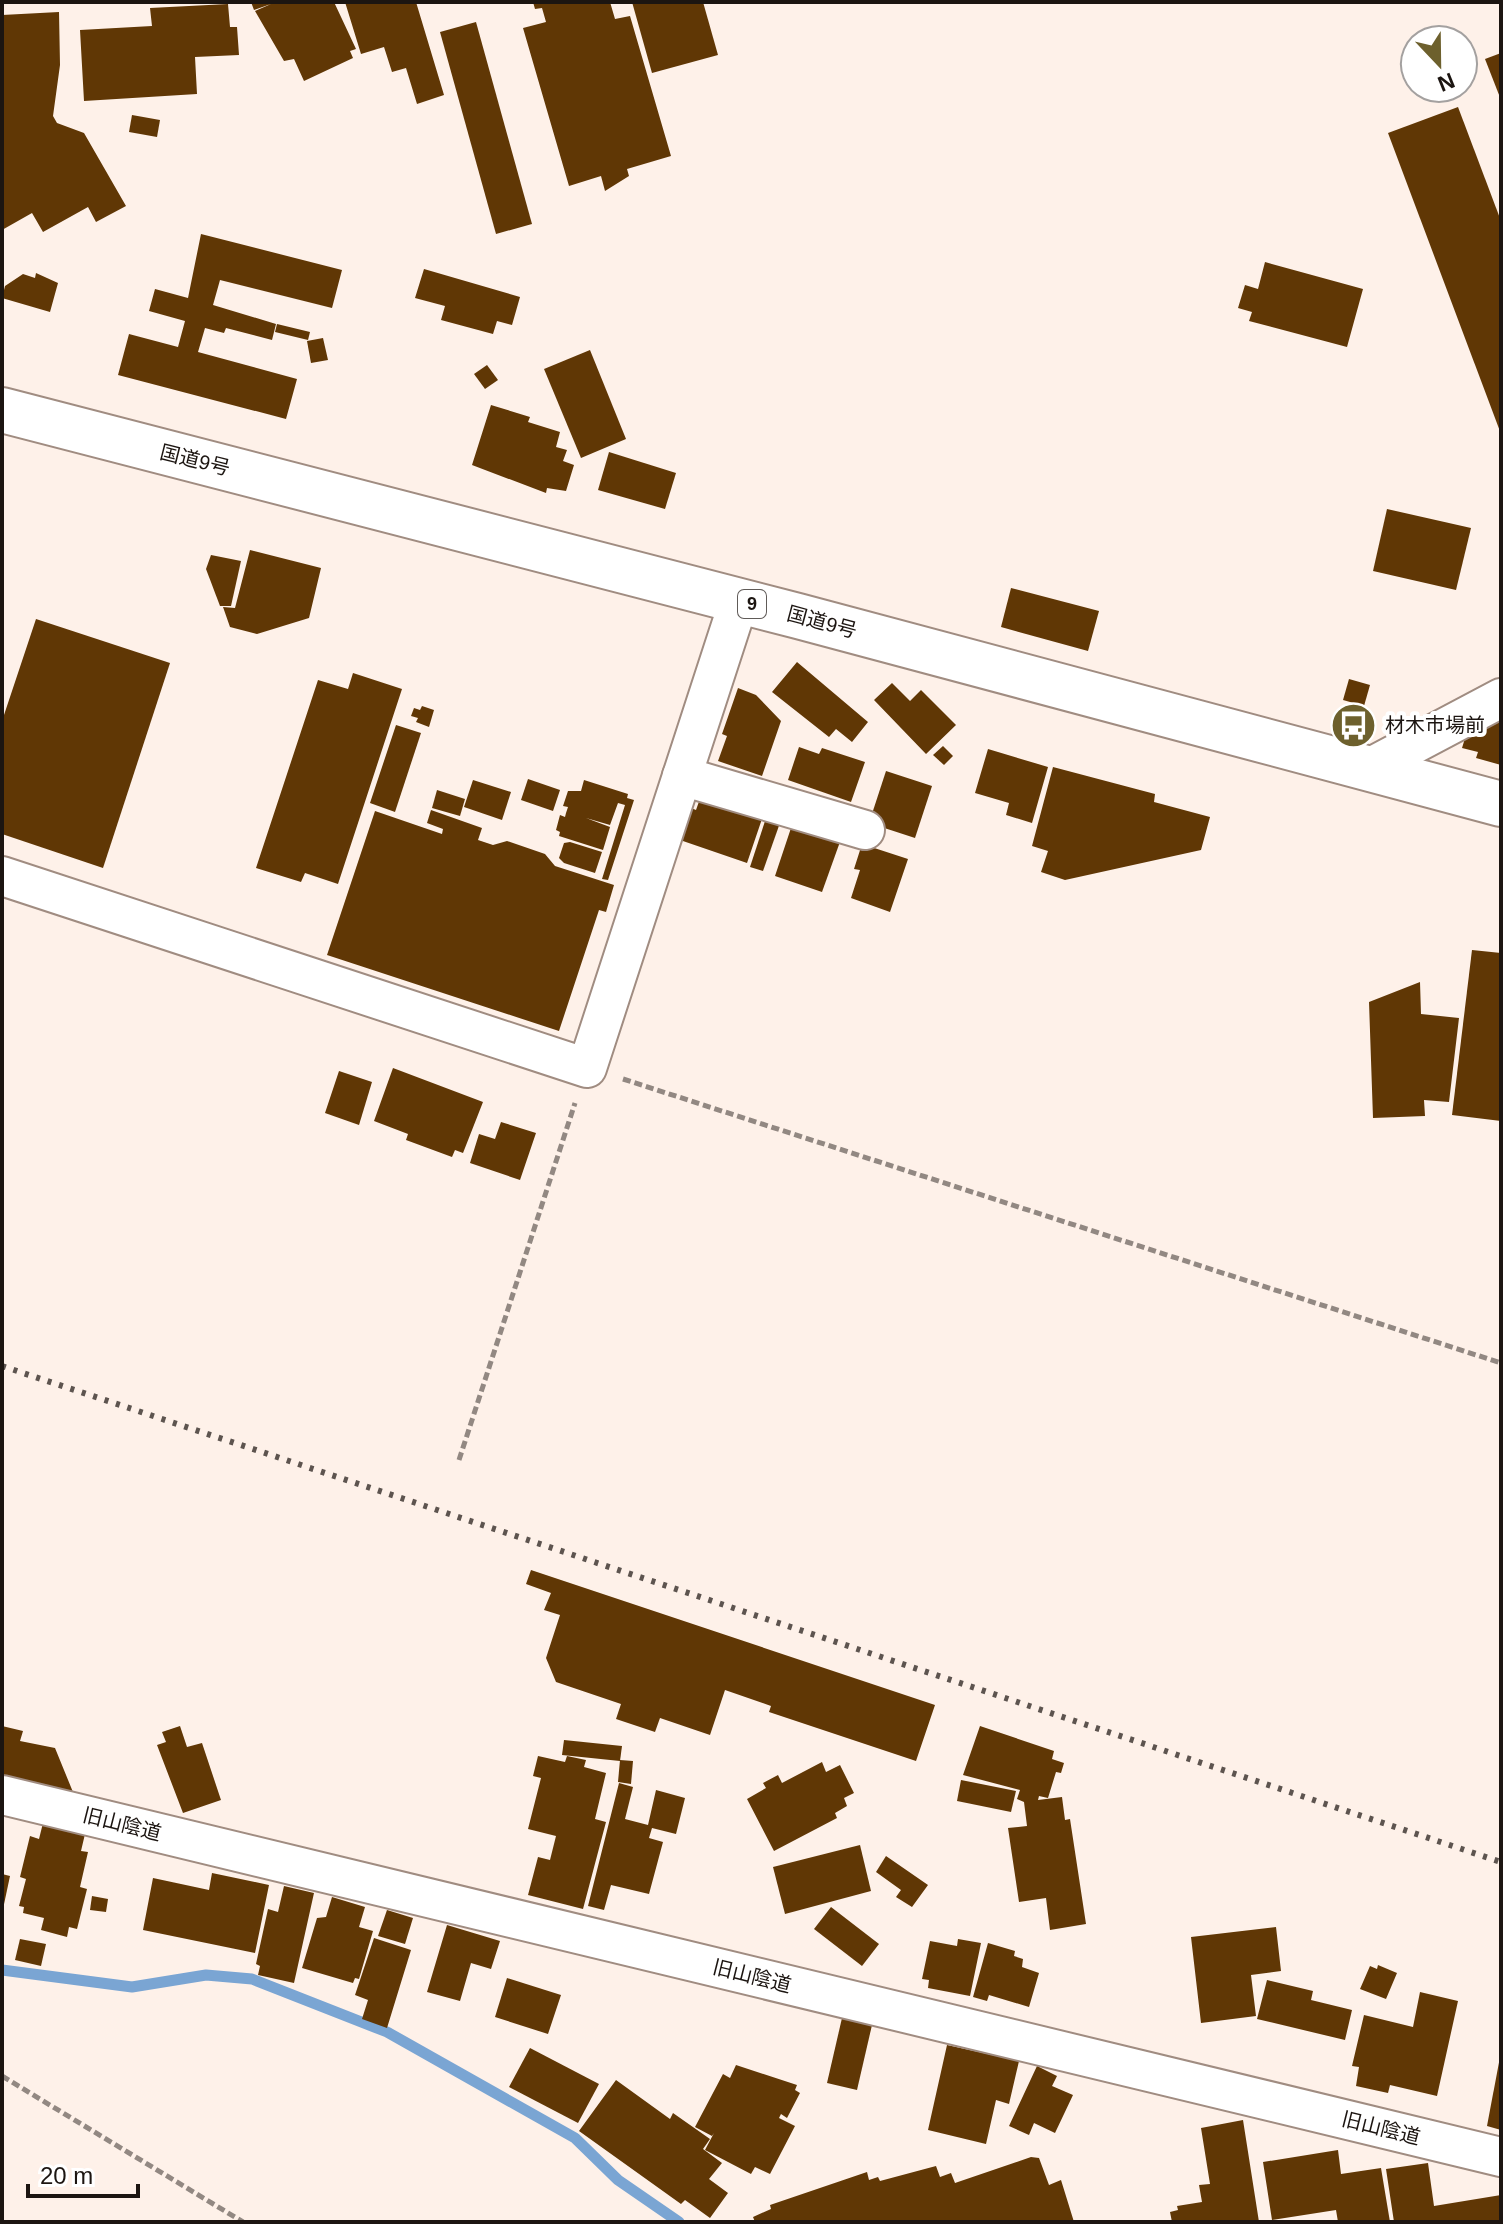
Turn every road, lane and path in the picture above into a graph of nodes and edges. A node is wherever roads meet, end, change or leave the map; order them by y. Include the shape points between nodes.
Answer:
1 (2, 410) edge
2 (739, 601) junction
3 (1501, 698) edge
4 (1367, 769) junction
5 (682, 776) junction
6 (1501, 804) edge
7 (865, 830) dead end
8 (2, 876) edge
9 (587, 1068) junction
10 (1501, 1363) edge
11 (459, 1460) dead end
12 (2, 1795) edge
13 (2, 2076) edge
14 (1501, 2157) edge
15 (243, 2222) edge

1 - 2 highway, 国道9号 / 9
2 - 4 highway, 国道9号 / 9
2 - 5 street
3 - 4 street
4 - 6 highway, 国道9号 / 9
5 - 7 street
5 - 9 street
8 - 9 street
9 - 10 path
9 - 11 path
12 - 14 street, 旧山陰道
13 - 15 path

